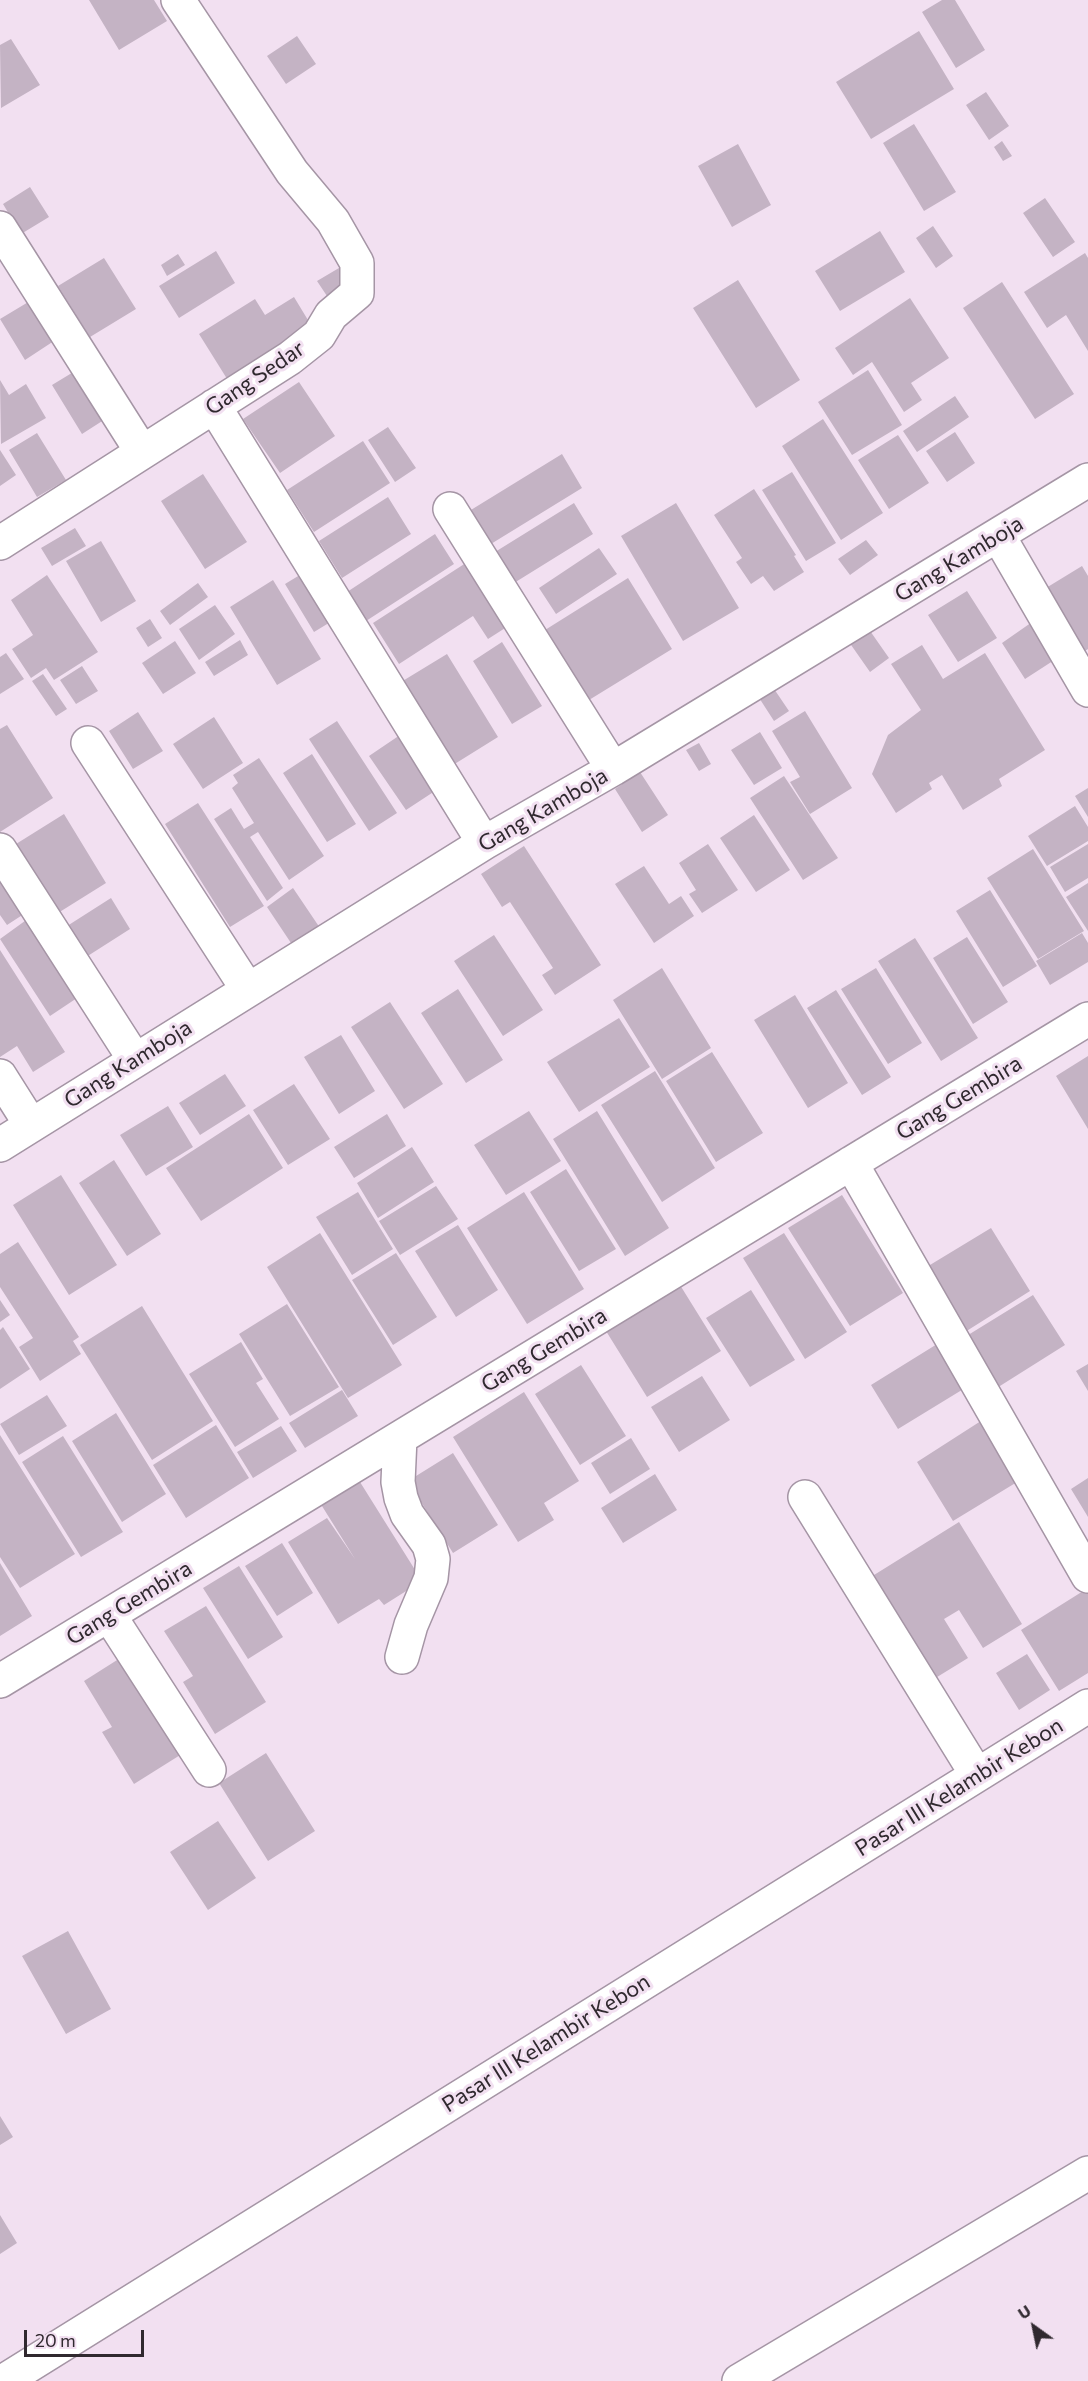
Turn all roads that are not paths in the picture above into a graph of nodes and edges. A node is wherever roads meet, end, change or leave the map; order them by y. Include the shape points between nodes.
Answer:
1 (178, 0) edge
2 (0, 228) edge
3 (214, 406) junction
4 (142, 452) junction
5 (1088, 480) edge
6 (450, 509) dead end
7 (998, 535) junction
8 (0, 543) edge
9 (1088, 690) edge
10 (88, 743) dead end
11 (613, 769) junction
12 (484, 843) junction
13 (0, 850) edge
14 (248, 990) junction
15 (1088, 1019) edge
16 (135, 1060) junction
17 (0, 1076) edge
18 (32, 1125) junction
19 (0, 1145) edge
20 (851, 1163) junction
21 (400, 1438) junction
22 (805, 1497) dead end
23 (1088, 1576) edge
24 (109, 1615) junction
25 (402, 1657) dead end
26 (0, 1681) edge
27 (1088, 1706) edge
28 (209, 1770) dead end
29 (977, 1775) junction
30 (1088, 2173) edge
31 (4, 2381) edge
32 (738, 2381) edge

1 - 3 street, Gang Sedar via 292,172 333,221 357,263 357,293 331,315 319,335
2 - 4 street
3 - 4 street, Gang Sedar
3 - 12 street
4 - 8 street, Gang Sedar
5 - 7 street, Gang Kamboja
6 - 11 street
7 - 9 street
7 - 11 street, Gang Kamboja
10 - 14 street
11 - 12 street, Gang Kamboja
12 - 14 street, Gang Kamboja
13 - 16 street
14 - 16 street, Gang Kamboja
15 - 20 street, Gang Gembira
16 - 18 street, Gang Kamboja
17 - 18 street
18 - 19 street, Gang Kamboja
20 - 21 street, Gang Gembira
20 - 23 street
21 - 24 street, Gang Gembira
21 - 25 street via 401,1498 433,1559 431,1578
22 - 29 street
24 - 26 street, Gang Gembira
24 - 28 street
27 - 29 street, Pasar III Kelambir Kebon
29 - 31 street, Pasar III Kelambir Kebon
30 - 32 street

